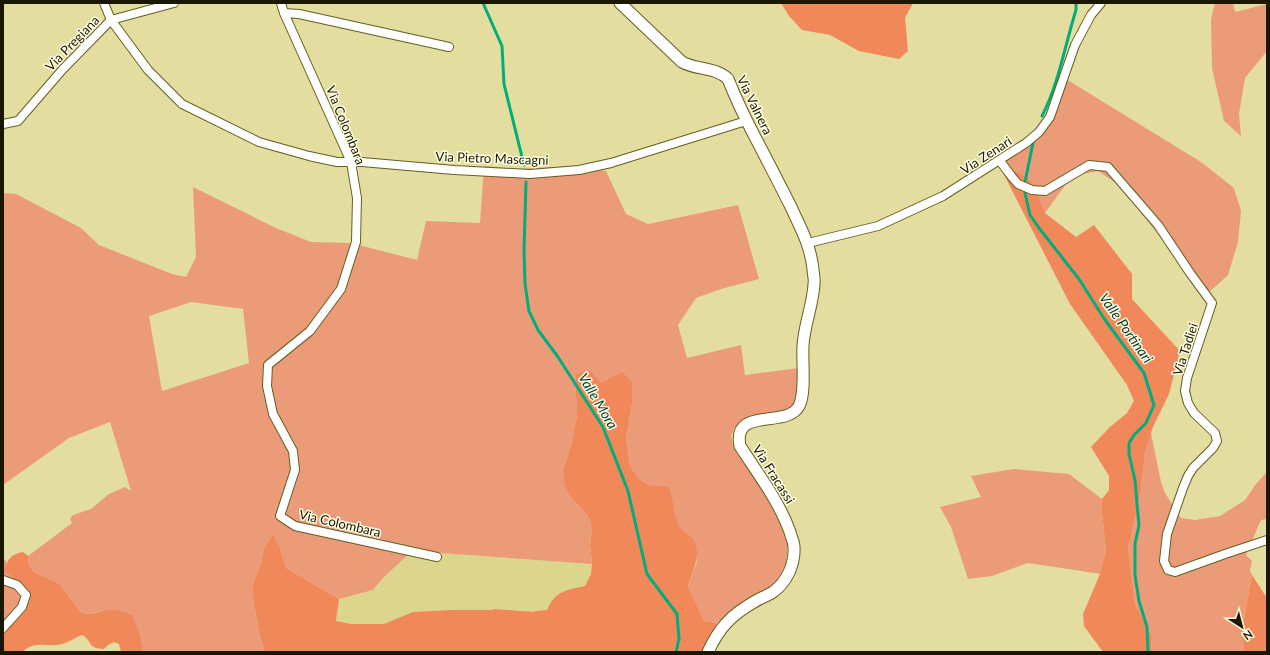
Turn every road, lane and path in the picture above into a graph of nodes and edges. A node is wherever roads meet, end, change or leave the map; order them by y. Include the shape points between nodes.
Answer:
1 (104, 3) edge
2 (174, 3) edge
3 (281, 3) edge
4 (620, 3) edge
5 (1101, 3) edge
6 (284, 13) junction
7 (111, 20) junction
8 (449, 47) dead end
9 (746, 120) junction
10 (3, 124) edge
11 (1000, 160) junction
12 (351, 162) junction
13 (808, 243) junction
14 (1267, 540) edge
15 (437, 557) dead end
16 (3, 580) edge
17 (3, 628) edge
18 (708, 652) edge

1 - 7 street, Via Pietro Mascagni
2 - 7 street, Via Pregiana
3 - 6 street, Via Colombara
4 - 9 street, Via Valnera via 682,62 724,75
5 - 11 street, Via Zenari via 1091,15 1075,45 1048,121 1032,139
6 - 8 street via 299,14
6 - 12 street, Via Colombara
7 - 10 street, Via Pregiana via 63,69 18,121
7 - 12 street, Via Pietro Mascagni via 148,70 182,104 260,142 309,156
9 - 12 street, Via Pietro Mascagni via 611,163 579,170 530,174
9 - 13 street, Via Valnera via 780,183
11 - 13 street, Via Zenari via 943,196 878,226
11 - 14 street, Via Tadiei via 1018,184 1032,190 1045,191 1089,165 1108,167 1158,225 1212,303 1185,391 1194,413 1215,433 1217,441 1193,468 1183,488 1167,534 1164,561 1168,570 1175,572
12 - 15 street, Via Colombara via 357,198 356,242 341,288 310,331 268,365 267,386 273,414 293,450 295,470 280,516 295,526
13 - 18 street, Via Fracassi via 814,283 804,336 802,395 799,406 787,415 746,424 740,430 738,438 740,446 785,519 794,546 792,562 784,583 725,623
16 - 17 street via 17,585 26,596 22,607

